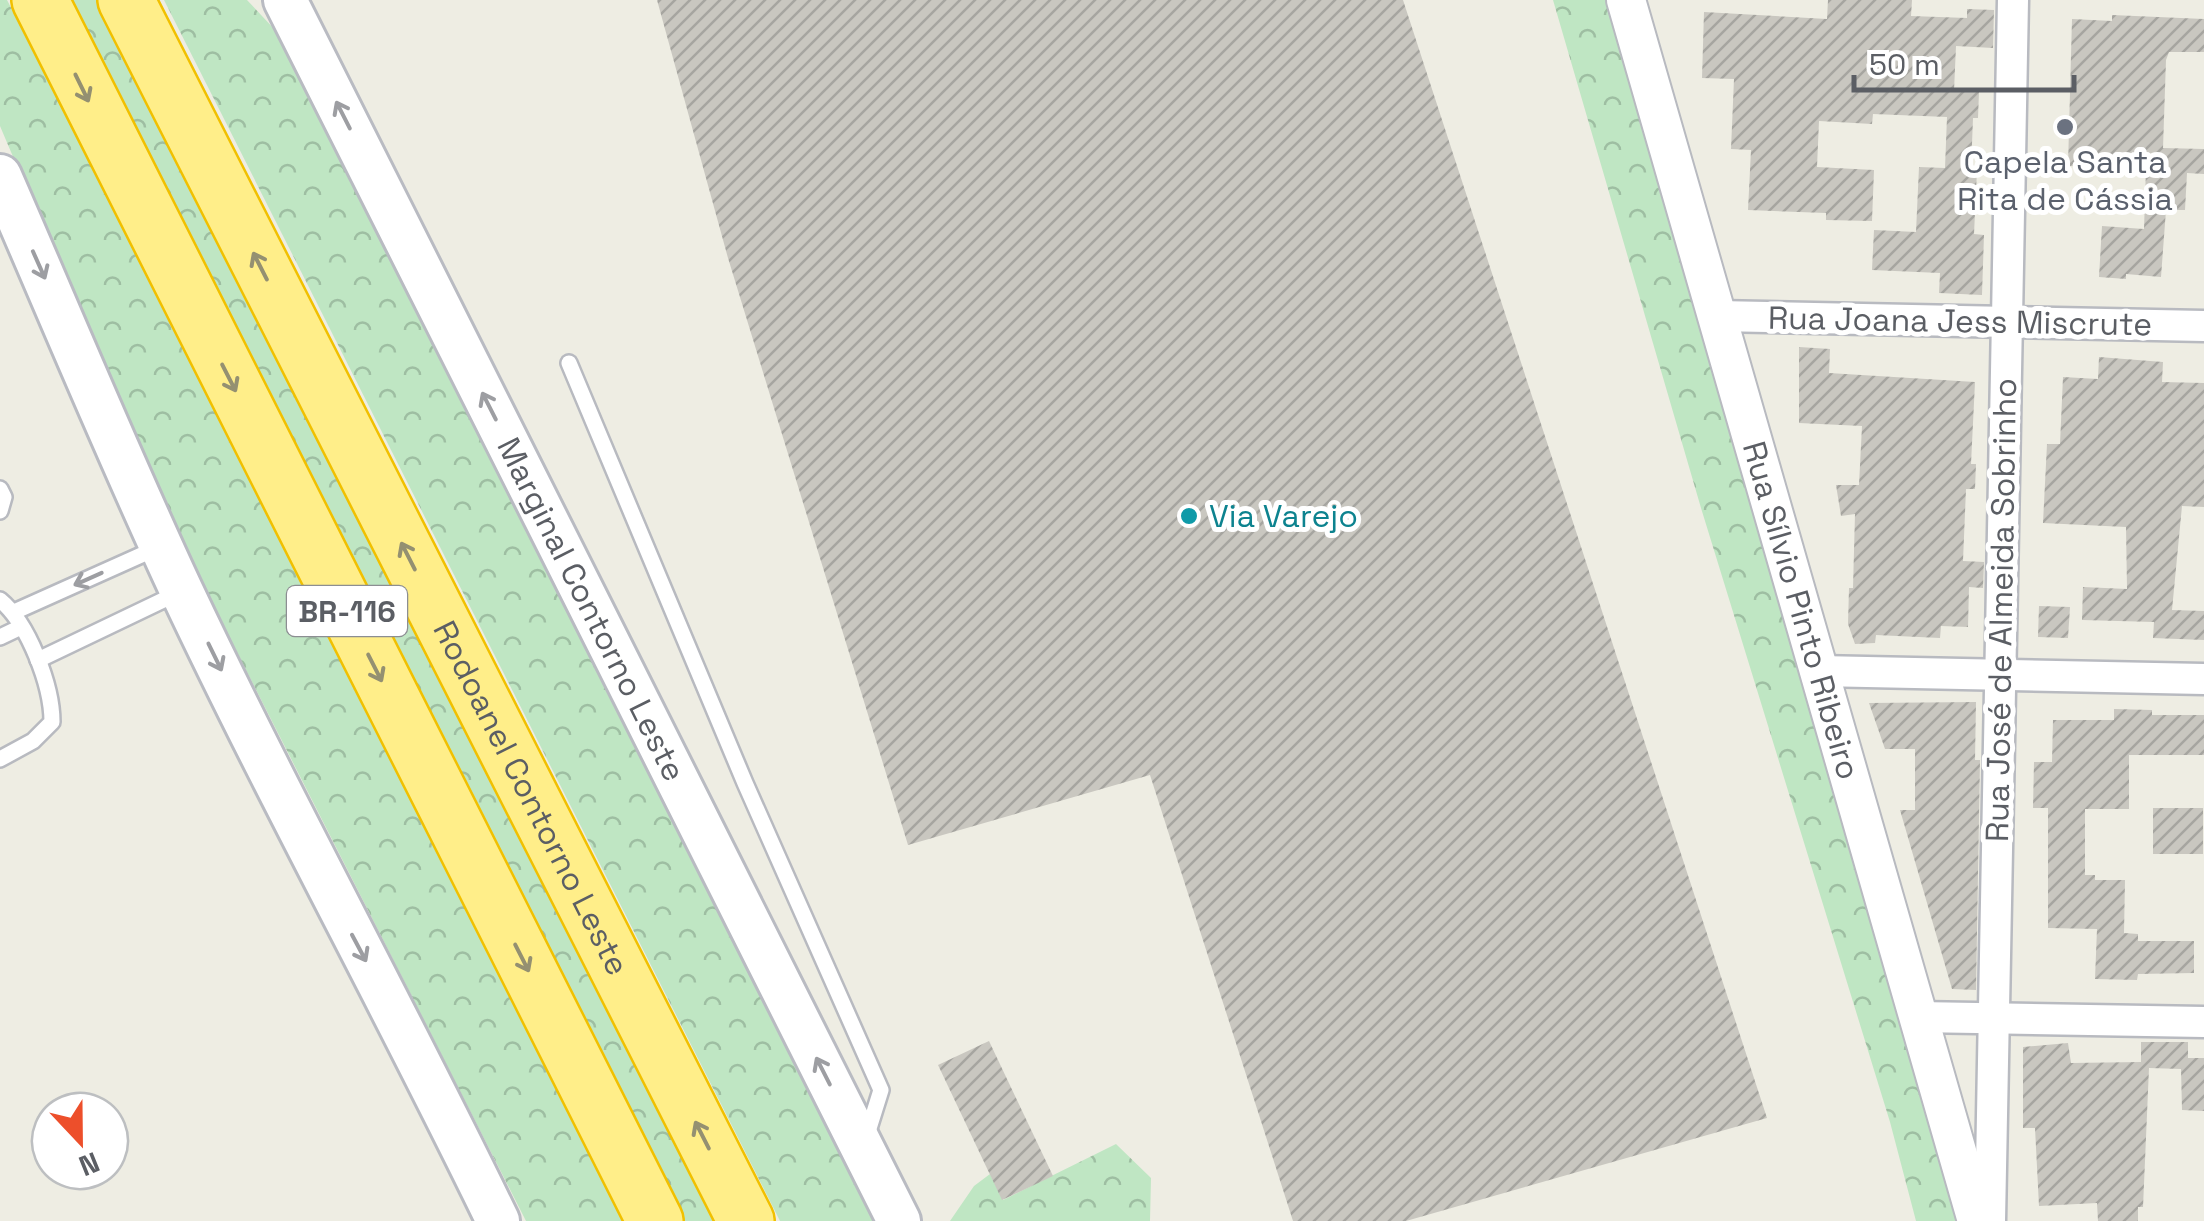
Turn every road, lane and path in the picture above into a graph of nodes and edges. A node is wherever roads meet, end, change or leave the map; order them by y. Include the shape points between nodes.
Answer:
1 (40, 0) edge
2 (126, 0) edge
3 (285, 0) edge
4 (1626, 0) edge
5 (2013, 0) edge
6 (0, 176) edge
7 (1717, 316) junction
8 (2006, 322) junction
9 (2204, 326) edge
10 (569, 363) dead end
11 (0, 488) edge
12 (0, 511) edge
13 (162, 546) junction
14 (182, 592) junction
15 (0, 600) edge
16 (18, 619) junction
17 (0, 638) edge
18 (38, 660) junction
19 (1819, 671) junction
20 (2000, 674) junction
21 (2204, 678) edge
22 (0, 759) edge
23 (1918, 1017) junction
24 (1994, 1018) junction
25 (2204, 1022) edge
26 (863, 1150) junction
27 (498, 1221) edge
28 (656, 1221) edge
29 (746, 1221) edge
30 (899, 1221) edge
31 (1977, 1221) edge
32 (1990, 1221) edge

1 -> 28 highway, BR-116
29 -> 2 highway, Rodoanel Contorno Leste / BR-116
26 -> 3 main road, Marginal Contorno Leste
4 - 7 street, Rua Sílvio Pinto Ribeiro
5 - 8 street, Rua José de Almeida Sobrinho
6 -> 13 main road
7 - 8 street, Rua Joana Jess Miscrute
7 - 19 street, Rua Sílvio Pinto Ribeiro
8 - 9 street, Rua Joana Jess Miscrute
8 - 20 street, Rua José de Almeida Sobrinho
10 - 26 lane via 881,1090
11 - 12 lane
13 - 14 main road
13 -> 16 lane
14 - 18 lane
14 -> 27 main road
15 - 16 lane
16 - 17 lane
16 - 18 lane
18 - 22 lane via 52,722
19 - 20 street
19 - 23 street, Rua Sílvio Pinto Ribeiro
20 - 21 street
20 - 24 street, Rua José de Almeida Sobrinho
23 - 24 street
23 - 31 street, Rua Sílvio Pinto Ribeiro
24 - 25 street
24 - 32 street, Rua José de Almeida Sobrinho
26 - 30 main road, Marginal Contorno Leste

